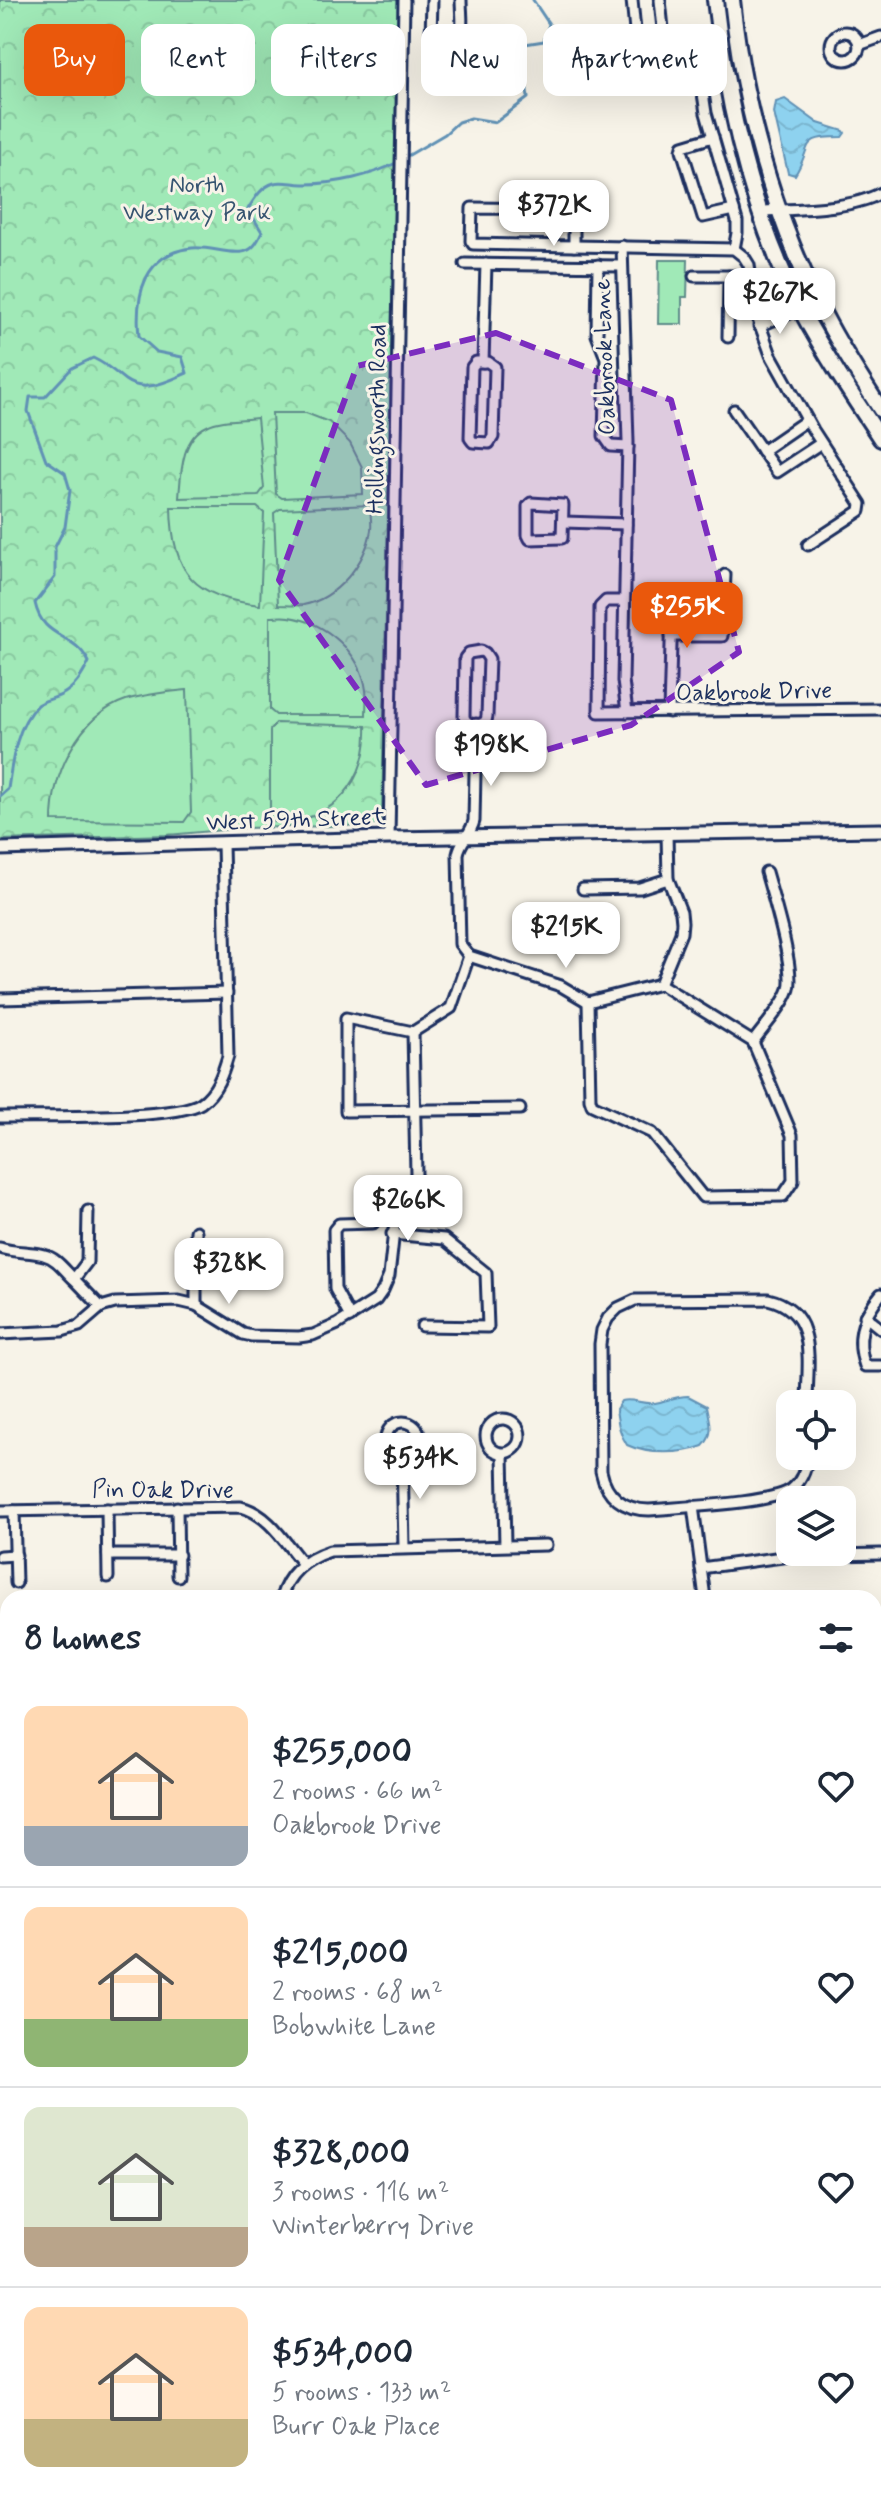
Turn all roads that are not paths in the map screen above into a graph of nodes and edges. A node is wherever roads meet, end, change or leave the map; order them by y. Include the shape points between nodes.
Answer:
1 (404, 0) edge
2 (432, 0) edge
3 (461, 0) edge
4 (632, 0) edge
5 (660, 0) edge
6 (715, 0) edge
7 (732, 0) edge
8 (634, 24) edge
9 (662, 24) edge
10 (881, 37) edge
11 (859, 45) dead end
12 (703, 96) edge
13 (713, 137) junction
14 (881, 193) edge
15 (734, 210) junction
16 (780, 210) junction
17 (761, 211) junction
18 (574, 246) junction
19 (622, 246) junction
20 (734, 249) junction
21 (465, 264) dead end
22 (486, 264) junction
23 (598, 265) junction
24 (621, 266) junction
25 (694, 276) dead end
26 (729, 276) junction
27 (750, 276) junction
28 (818, 301) junction
29 (800, 308) junction
30 (759, 326) junction
31 (728, 337) dead end
32 (483, 362) junction
33 (734, 410) dead end
34 (881, 410) edge
35 (807, 420) junction
36 (881, 439) edge
37 (821, 443) junction
38 (628, 447) junction
39 (762, 451) junction
40 (564, 522) junction
41 (626, 524) junction
42 (808, 545) dead end
43 (725, 575) dead end
44 (624, 601) junction
45 (725, 609) junction
46 (671, 636) junction
47 (881, 709) edge
48 (627, 712) junction
49 (669, 712) junction
50 (476, 724) junction
51 (881, 830) edge
52 (667, 833) junction
53 (466, 836) junction
54 (389, 838) junction
55 (223, 844) junction
56 (0, 849) edge
57 (766, 872) dead end
58 (668, 879) junction
59 (583, 889) dead end
60 (469, 956) junction
61 (660, 984) junction
62 (227, 993) junction
63 (0, 999) edge
64 (588, 1002) junction
65 (413, 1032) junction
66 (753, 1042) junction
67 (520, 1109) dead end
68 (415, 1110) junction
69 (0, 1117) edge
70 (88, 1211) dead end
71 (373, 1223) dead end
72 (196, 1231) dead end
73 (392, 1234) junction
74 (0, 1248) edge
75 (74, 1279) junction
76 (881, 1294) edge
77 (196, 1305) junction
78 (101, 1307) junction
79 (865, 1316) junction
80 (350, 1317) junction
81 (422, 1326) dead end
82 (881, 1329) edge
83 (0, 1334) edge
84 (881, 1366) edge
85 (807, 1390) edge
86 (503, 1454) dead end
87 (402, 1456) dead end
88 (805, 1470) edge
89 (693, 1506) junction
90 (177, 1507) junction
91 (107, 1509) junction
92 (0, 1511) edge
93 (14, 1511) junction
94 (505, 1545) junction
95 (546, 1545) dead end
96 (404, 1547) junction
97 (881, 1554) edge
98 (16, 1555) junction
99 (108, 1555) junction
100 (179, 1555) junction
101 (0, 1556) edge
102 (303, 1564) junction
103 (701, 1568) junction
104 (178, 1576) dead end
105 (108, 1577) dead end
106 (16, 1583) dead end
107 (285, 1590) edge
108 (704, 1590) edge

1 - 54 street, Hollingsworth Road
2 - 3 street via 433,44 447,50 460,39
4 - 8 street
5 - 9 street
6 - 17 main road via 734,127
7 - 16 main road via 749,106
10 - 11 street
12 - 13 street
13 - 15 street
13 - 15 street via 683,146 686,163 703,217
14 - 16 street via 845,204
15 - 20 street
16 - 17 street
16 - 28 main road
17 - 29 main road
18 - 18 street via 570,209 471,209 473,244
18 - 19 street
19 - 20 street
19 - 24 street, Oakbrook Lane
20 - 27 street via 744,257
21 - 22 street
22 - 23 street
22 - 32 street
23 - 24 street
23 - 38 street, Oakbrook Lane via 597,335 606,358 604,436 611,446
24 - 38 street, Oakbrook Lane
25 - 26 street
26 - 27 street
26 - 31 street
27 - 30 street
28 - 29 street
28 - 34 main road
29 - 30 street
29 - 36 main road
30 - 35 street
32 - 32 street via 472,367 470,437 489,443 495,367
33 - 39 street
35 - 37 street
35 - 39 street
37 - 39 street via 779,472
37 - 42 street via 862,506
38 - 41 street, Oakbrook Lane
40 - 40 street via 562,504 529,504 530,539 560,540
40 - 41 street
41 - 44 street, Oakbrook Lane
43 - 45 street
44 - 48 street, Oakbrook Lane
44 - 48 street via 606,601 600,607 598,711
45 - 46 street via 724,633 719,637
45 - 46 street via 675,608
46 - 49 street
47 - 49 street, Oakbrook Drive
48 - 49 street, Oakbrook Drive
50 - 50 street via 464,717 465,658 481,651 489,659 487,716
50 - 53 street via 474,821
51 - 52 street, West 59th Street
52 - 53 street, West 59th Street
52 - 58 street
53 - 54 street, West 59th Street
53 - 60 street via 458,854 460,944
54 - 55 street, West 59th Street
55 - 56 street, West 59th Street
55 - 62 street
57 - 66 street via 791,974 787,994
58 - 59 street via 640,888
58 - 61 street via 682,922
60 - 64 street via 561,986
60 - 65 street via 451,1008
61 - 64 street
61 - 66 street
62 - 63 street
62 - 69 street via 228,1056 218,1084 200,1104 169,1113
64 - 66 street via 592,1105 652,1133 703,1197 783,1196 793,1181 792,1135
65 - 68 street
65 - 68 street via 346,1018 347,1111
67 - 68 street
68 - 73 street via 416,1174 396,1213
70 - 75 street via 87,1262
71 - 80 street via 339,1224 334,1230 335,1289
72 - 77 street
73 - 80 street via 383,1290
73 - 81 street via 444,1239 486,1273 488,1327
74 - 75 street via 46,1255
75 - 78 street
76 - 79 street
77 - 78 street via 170,1301
77 - 80 street via 242,1334 256,1336 313,1335
78 - 83 street via 83,1324 62,1331
79 - 82 street
79 - 84 street via 860,1352 865,1366
85 - 89 street via 803,1325 781,1303 630,1302 614,1311 600,1344 605,1485 615,1499 635,1509
86 - 94 street
87 - 96 street
88 - 89 street via 781,1495
89 - 103 street
90 - 91 street, Pin Oak Drive
90 - 100 street
90 - 102 street, Pin Oak Drive via 251,1510
91 - 93 street, Pin Oak Drive
91 - 99 street
92 - 93 street, Pin Oak Drive
93 - 98 street
94 - 95 street
94 - 96 street
96 - 102 street via 330,1551
97 - 103 street via 790,1556
98 - 101 street
98 - 106 street
99 - 100 street
99 - 105 street
100 - 104 street
102 - 107 street
103 - 108 street

